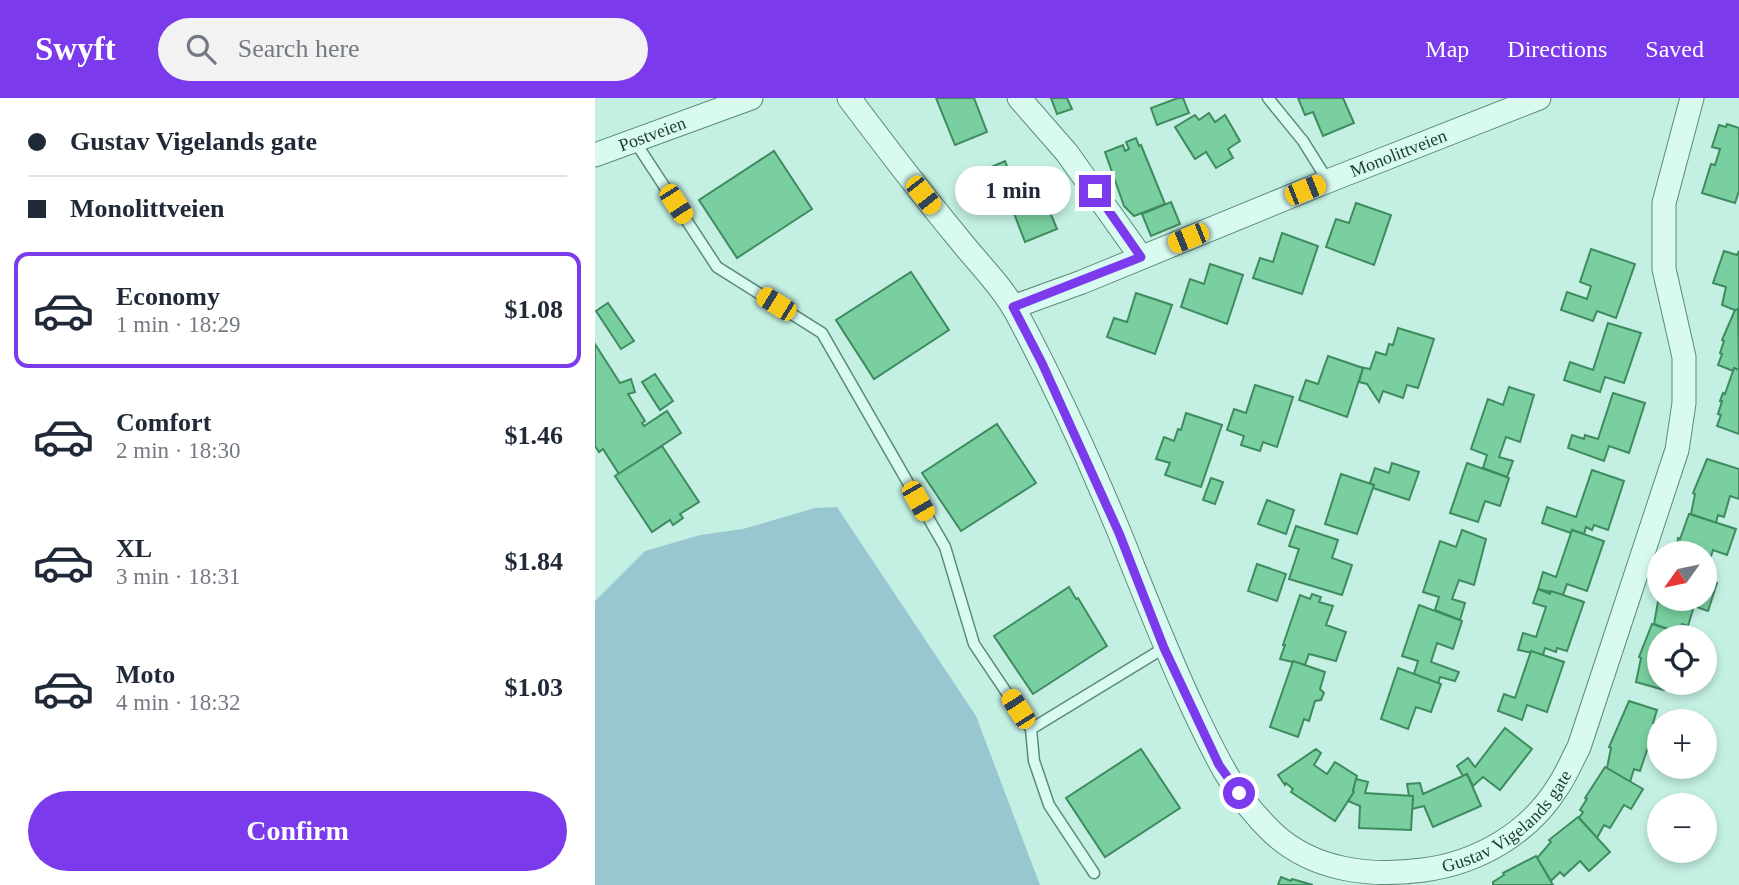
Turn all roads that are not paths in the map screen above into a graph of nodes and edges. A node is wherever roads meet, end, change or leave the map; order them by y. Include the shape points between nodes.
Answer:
1 (751, 98) edge
2 (849, 98) edge
3 (1019, 98) edge
4 (1268, 98) edge
5 (1539, 98) edge
6 (1692, 98) edge
7 (634, 140) junction
8 (595, 155) edge
9 (1328, 181) junction
10 (1141, 257) junction
11 (1013, 307) junction
12 (1164, 648) junction
13 (1031, 729) junction
14 (1094, 873) dead end

1 - 7 street, Postveien
2 - 11 street, Gustav Vigelands gate
3 - 10 street via 1067,153
4 - 9 lane
5 - 9 street, Monolittveien
6 - 12 street, Gustav Vigelands gate via 1664,203 1664,269 1684,357 1677,450 1579,747 1539,812 1485,852 1445,867 1364,873 1330,866 1274,834 1239,793 1219,765
7 - 8 street, Postveien
7 - 13 lane via 717,267 822,333 945,547 974,644
9 - 10 street, Monolittveien
10 - 11 street, Monolittveien
11 - 12 street, Gustav Vigelands gate via 1114,521
12 - 13 lane
13 - 14 lane via 1034,761 1049,805

